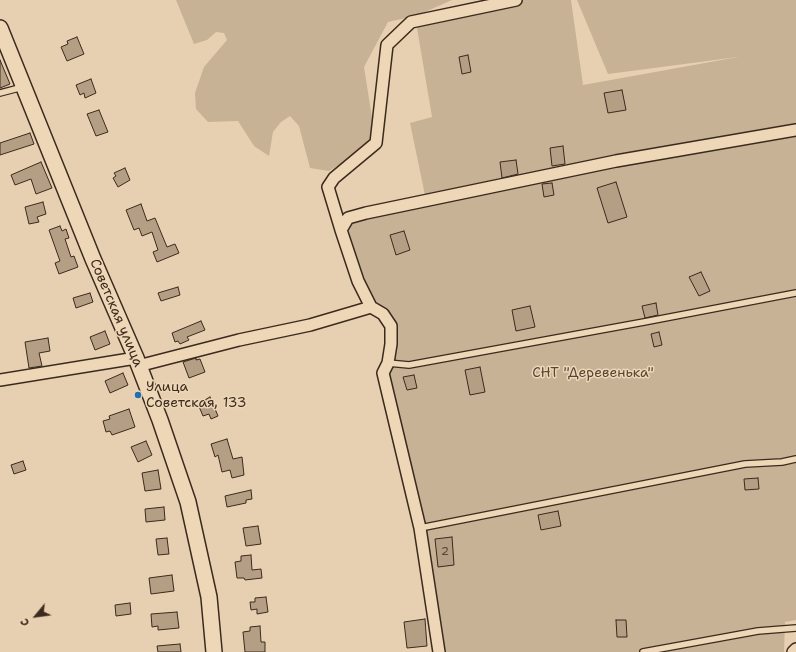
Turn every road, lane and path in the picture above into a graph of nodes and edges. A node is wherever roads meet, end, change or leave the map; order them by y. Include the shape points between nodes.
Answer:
1 (516, 0) edge
2 (0, 28) edge
3 (23, 86) junction
4 (0, 93) edge
5 (796, 130) edge
6 (341, 230) junction
7 (796, 292) edge
8 (371, 307) junction
9 (137, 362) junction
10 (388, 363) junction
11 (0, 380) edge
12 (796, 459) edge
13 (420, 528) junction
14 (796, 628) edge
15 (796, 649) edge
16 (214, 652) edge
17 (439, 652) edge
18 (643, 652) edge
19 (793, 652) edge

1 - 6 street via 411,22 387,45 376,143 334,178 328,187
2 - 3 street, Советская улица
3 - 4 lane
3 - 9 street, Советская улица via 92,259
5 - 6 street via 616,161 366,213 348,218
6 - 8 street via 358,281
7 - 10 lane via 409,365
8 - 9 street via 310,325
8 - 10 street via 383,314 391,326
9 - 11 street
9 - 16 street, Советская улица via 188,502 209,597
10 - 13 street via 383,373
12 - 13 lane via 745,464
13 - 17 street
14 - 18 lane via 758,631
15 - 19 street

